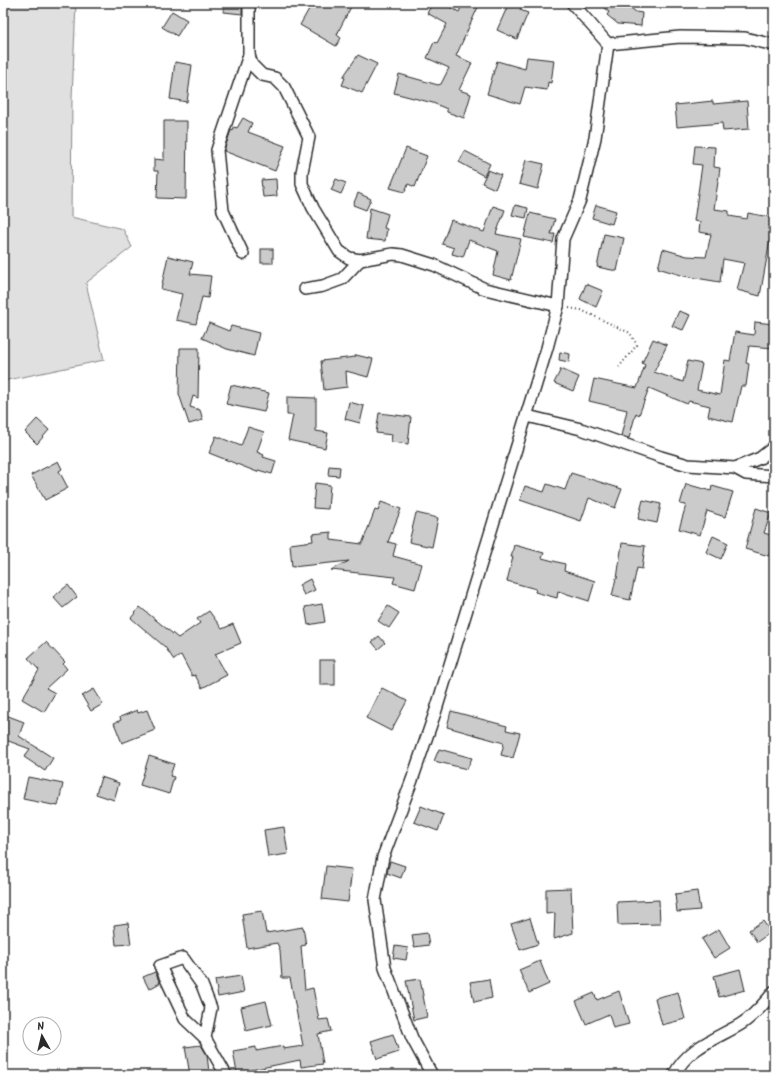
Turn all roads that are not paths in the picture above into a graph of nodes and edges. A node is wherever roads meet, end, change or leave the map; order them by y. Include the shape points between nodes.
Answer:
1 (249, 3) edge
2 (572, 3) edge
3 (608, 44) junction
4 (774, 45) edge
5 (250, 55) junction
6 (243, 254) dead end
7 (360, 260) junction
8 (305, 289) dead end
9 (558, 306) junction
10 (527, 416) junction
11 (774, 447) edge
12 (735, 468) junction
13 (774, 476) edge
14 (774, 992) edge
15 (205, 1038) junction
16 (226, 1075) edge
17 (432, 1075) edge
18 (674, 1075) edge

1 - 5 street
2 - 3 street
3 - 4 street via 680,37 745,38
3 - 9 street via 594,138 580,200 562,239
5 - 6 street via 217,150 223,211
5 - 7 street via 252,65 262,75 275,78 284,87 309,137 302,172 302,184 308,199 339,251 349,258
7 - 8 street via 342,279
7 - 9 street via 402,255 434,265 485,289
9 - 10 street
10 - 12 street via 581,429 688,464
10 - 17 street via 436,710 383,857 375,900 385,968 412,1038
11 - 12 street via 760,458
12 - 13 street via 746,474
14 - 18 street via 741,1024 696,1048 680,1063
15 - 15 street via 211,1008 202,986 183,958 160,966 185,1019
15 - 16 street

